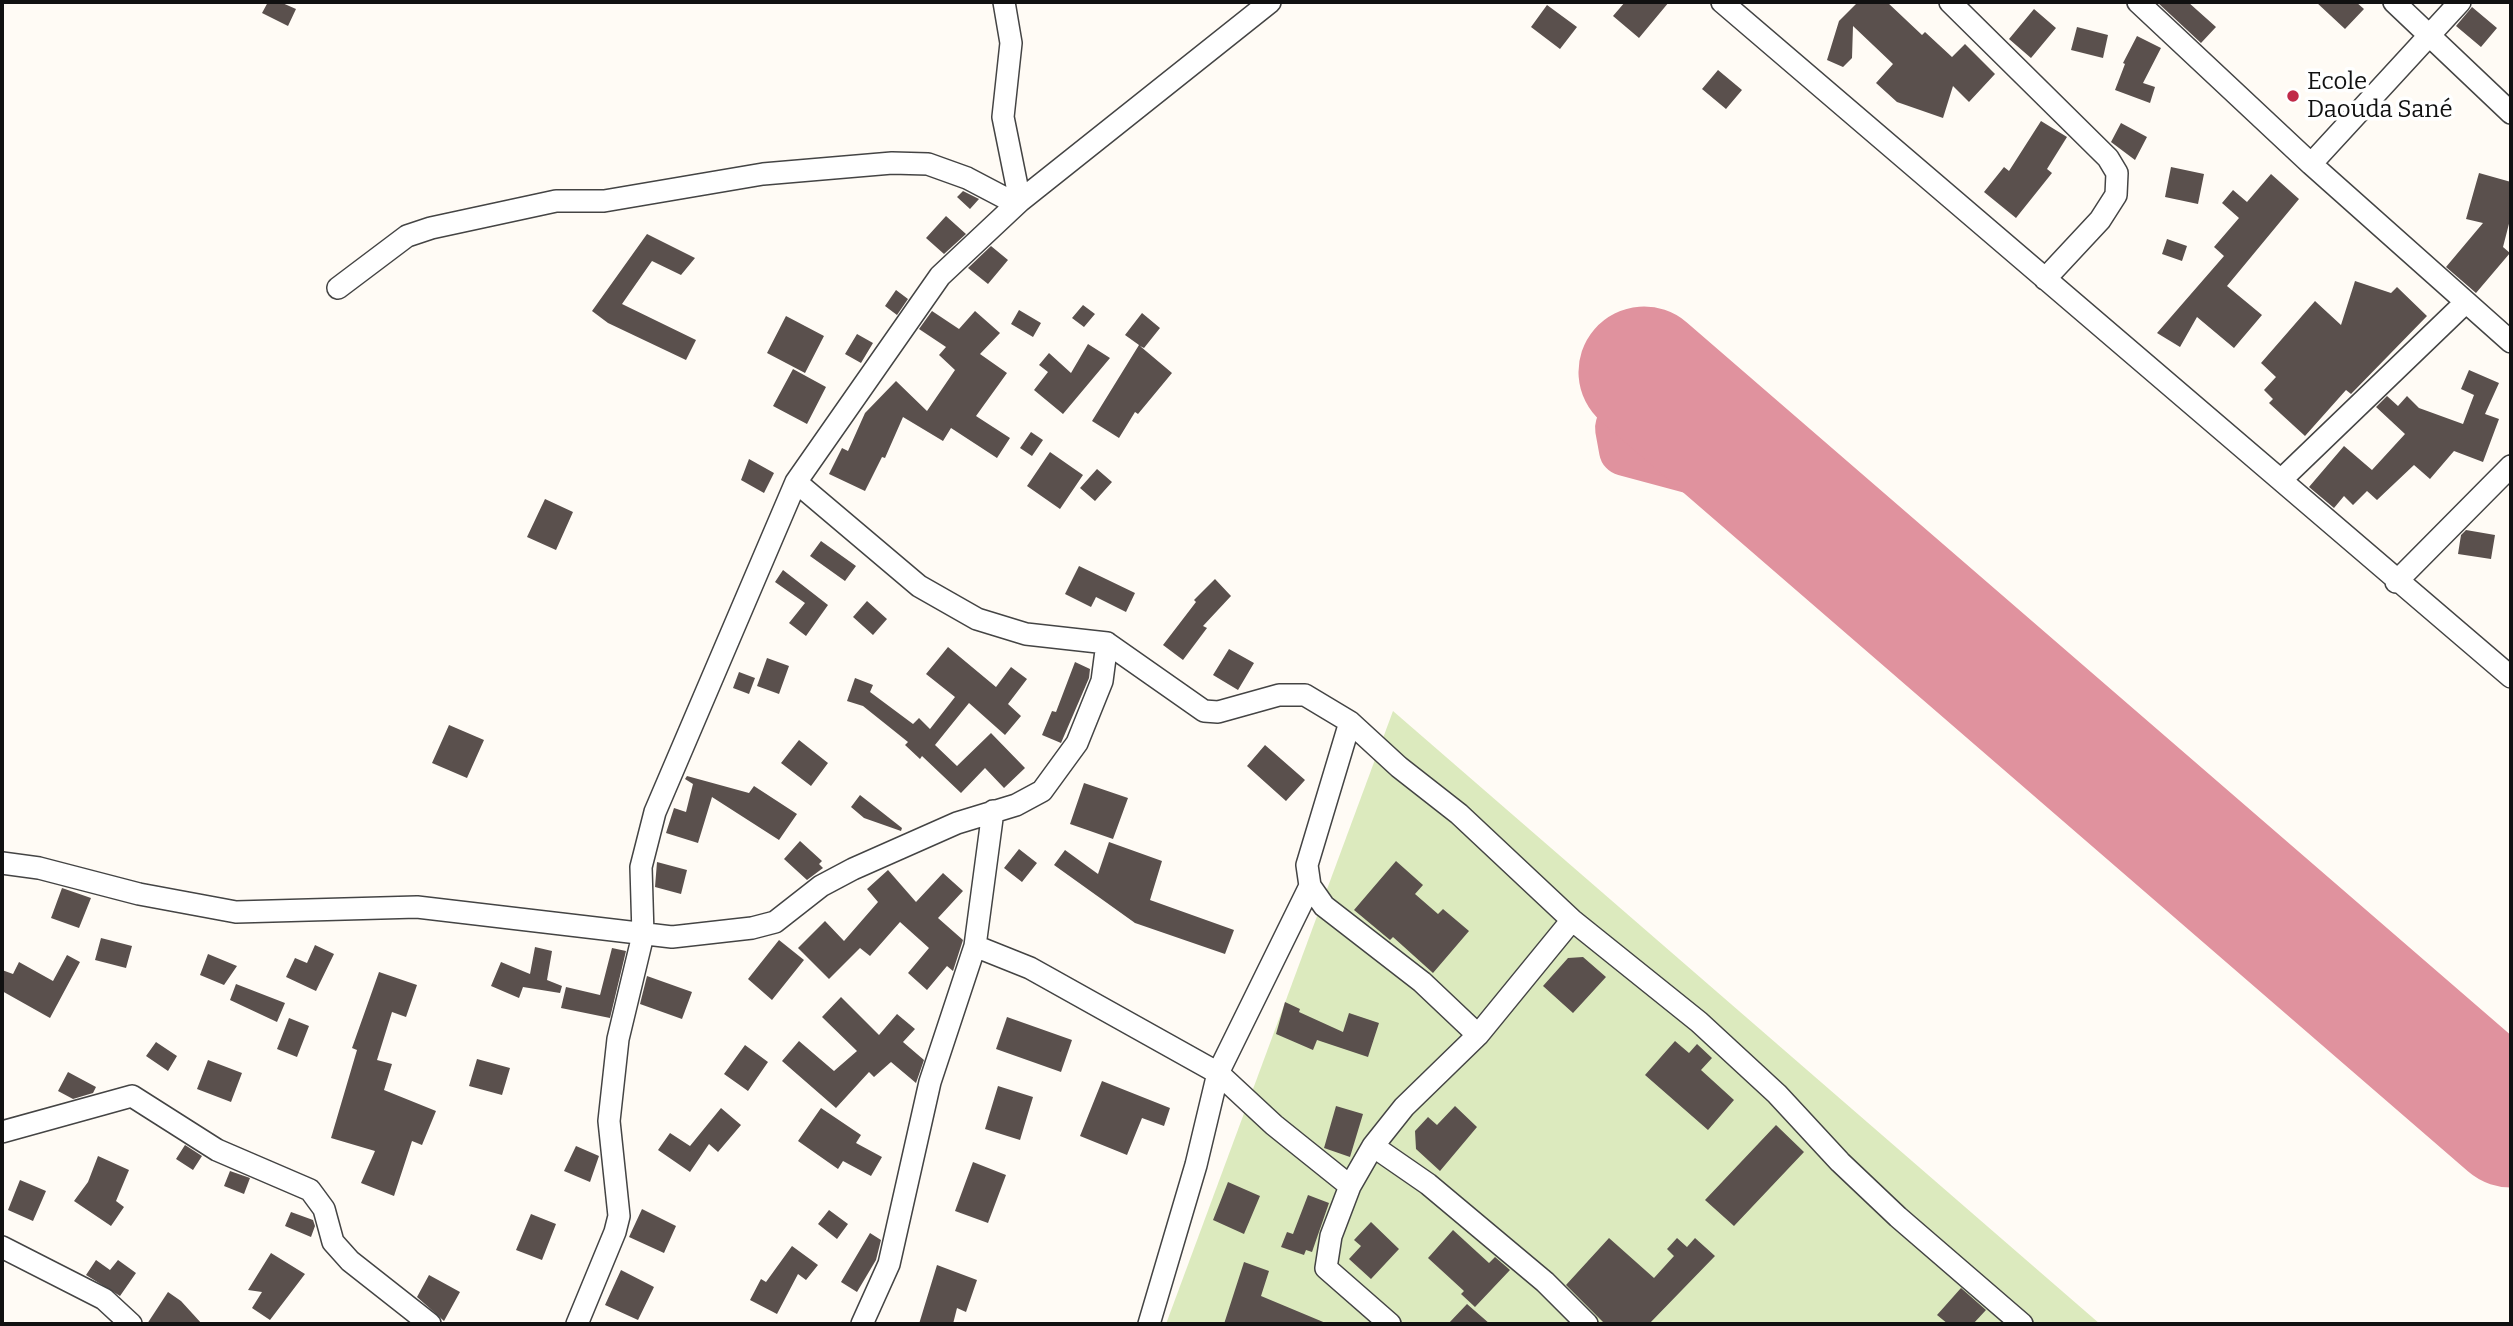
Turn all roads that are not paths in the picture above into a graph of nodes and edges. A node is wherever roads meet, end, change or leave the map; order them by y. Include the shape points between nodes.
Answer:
1 (1004, 2) edge
2 (1270, 2) edge
3 (1722, 2) edge
4 (1950, 2) edge
5 (2138, 2) edge
6 (2394, 2) edge
7 (2460, 2) edge
8 (2430, 35) junction
9 (2511, 113) edge
10 (2311, 164) junction
11 (1020, 201) junction
12 (2045, 279) junction
13 (338, 288) dead end
14 (2466, 302) junction
15 (2511, 342) edge
16 (2511, 466) edge
17 (2281, 480) junction
18 (796, 482) junction
19 (2396, 582) junction
20 (1107, 643) junction
21 (2511, 677) edge
22 (1350, 722) junction
23 (993, 811) junction
24 (2, 863) edge
25 (1310, 886) junction
26 (1572, 920) junction
27 (643, 935) junction
28 (975, 946) junction
29 (1478, 1035) junction
30 (1219, 1073) junction
31 (2, 1132) edge
32 (1373, 1146) junction
33 (1350, 1186) junction
34 (2, 1247) edge
35 (131, 1324) edge
36 (430, 1324) edge
37 (577, 1324) edge
38 (862, 1324) edge
39 (1149, 1324) edge
40 (1390, 1324) edge
41 (1587, 1324) edge
42 (2022, 1324) edge

1 - 11 street via 1011,43 1003,117
2 - 11 street
3 - 12 street
4 - 12 street via 2108,158 2117,173 2116,195 2100,220
5 - 10 street
6 - 8 street
7 - 8 street
8 - 9 street
8 - 10 street
10 - 14 street
11 - 13 street via 928,164 763,174 604,201 556,201 431,228 407,236
11 - 18 street via 940,276
12 - 17 street
14 - 15 street
14 - 17 street
16 - 19 street
17 - 19 street
18 - 20 street via 919,586 977,620 1027,634
18 - 27 street via 655,811 641,867
19 - 21 street
20 - 22 street via 1204,711 1218,712 1279,695 1305,695
20 - 23 street via 1102,681 1077,743 1059,771 1042,791
22 - 25 street via 1307,865
22 - 26 street via 1459,814
23 - 27 street via 853,869 821,886 775,922 698,936
23 - 28 street
24 - 27 street via 236,912 417,907
25 - 29 street via 1324,906 1403,965
25 - 30 street
26 - 29 street
26 - 42 street via 1699,1022 1888,1208
27 - 37 street via 618,1040 610,1110 619,1216
28 - 30 street via 1030,968
28 - 38 street via 930,1082 889,1264
29 - 32 street via 1404,1107
30 - 33 street
30 - 39 street
31 - 36 street via 132,1096 217,1150 310,1191 324,1209 333,1242 350,1261
32 - 33 street
32 - 41 street via 1428,1184 1545,1282
33 - 40 street via 1331,1236 1326,1268
34 - 35 street via 104,1299

